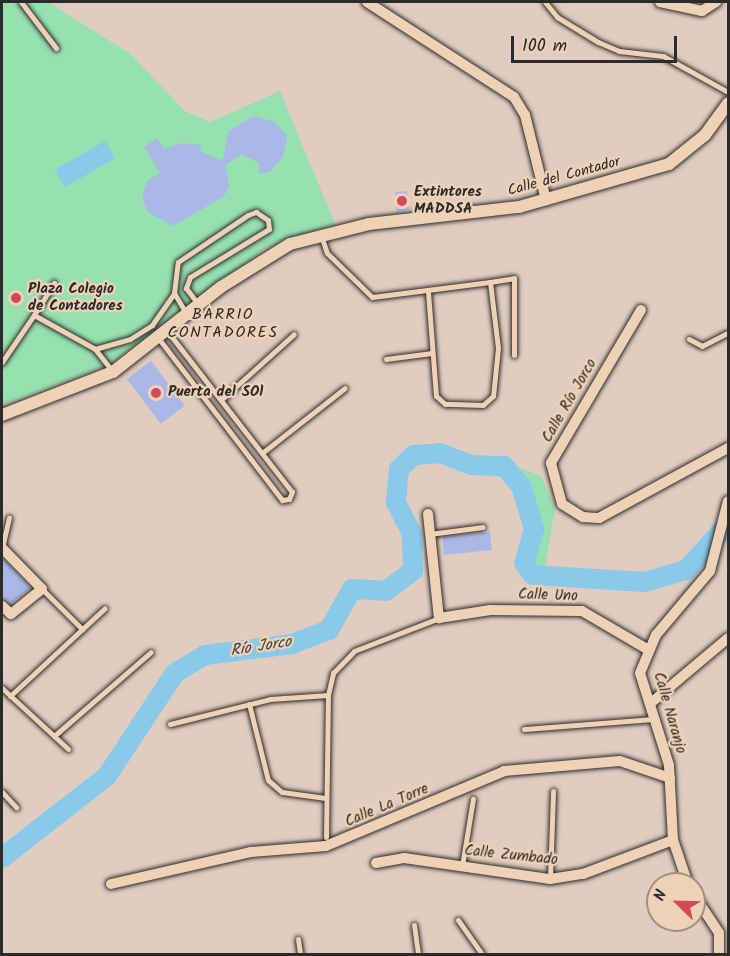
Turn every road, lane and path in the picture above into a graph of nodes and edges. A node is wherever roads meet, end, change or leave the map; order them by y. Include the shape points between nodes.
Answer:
1 (21, 2) edge
2 (367, 2) edge
3 (545, 2) edge
4 (660, 2) edge
5 (716, 2) edge
6 (56, 48) dead end
7 (729, 92) edge
8 (729, 103) edge
9 (546, 200) junction
10 (321, 234) junction
11 (490, 282) junction
12 (54, 283) dead end
13 (428, 292) junction
14 (174, 293) junction
15 (199, 306) junction
16 (641, 310) dead end
17 (34, 315) junction
18 (188, 315) junction
19 (729, 333) edge
20 (294, 334) dead end
21 (163, 335) junction
22 (689, 339) dead end
23 (94, 349) junction
24 (432, 353) junction
25 (514, 356) dead end
26 (386, 359) dead end
27 (2, 362) edge
28 (113, 372) junction
29 (345, 388) dead end
30 (221, 400) junction
31 (2, 415) edge
32 (729, 448) edge
33 (262, 453) junction
34 (729, 501) edge
35 (428, 514) dead end
36 (9, 518) dead end
37 (483, 527) dead end
38 (430, 534) junction
39 (2, 548) edge
40 (42, 589) junction
41 (2, 606) edge
42 (105, 608) dead end
43 (439, 618) junction
44 (82, 629) junction
45 (729, 638) edge
46 (647, 649) junction
47 (151, 652) dead end
48 (2, 688) edge
49 (328, 695) junction
50 (10, 696) junction
51 (652, 702) junction
52 (249, 704) junction
53 (656, 718) junction
54 (170, 724) dead end
55 (524, 729) dead end
56 (54, 736) junction
57 (68, 750) dead end
58 (670, 778) junction
59 (553, 791) dead end
60 (2, 792) edge
61 (326, 798) junction
62 (473, 799) dead end
63 (16, 807) dead end
64 (326, 837) dead end
65 (673, 840) junction
66 (376, 863) dead end
67 (462, 867) junction
68 (684, 872) edge
69 (550, 879) junction
70 (111, 884) dead end
71 (706, 913) edge
72 (459, 920) dead end
73 (414, 925) dead end
74 (298, 939) dead end
75 (300, 954) edge
76 (418, 954) edge
77 (482, 954) edge
78 (719, 954) edge

1 - 6 lane
2 - 9 street via 514,97 525,116
3 - 7 lane via 557,17 598,42 619,51 663,56
4 - 5 street via 702,11
8 - 9 street, Calle del Contador via 705,135 669,164
9 - 10 street, Calle del Contador
10 - 13 lane via 327,253 368,295
10 - 15 street, Calle del Contador via 290,244
11 - 13 lane
11 - 24 lane via 498,348 489,402 440,401
11 - 25 lane via 514,278
12 - 17 lane
13 - 24 lane
14 - 15 lane via 176,268 192,251 248,215 256,212 268,220 269,229 190,277 186,288
14 - 18 lane
14 - 23 lane via 152,325 130,339
15 - 18 street, Calle del Contador
16 - 32 street, Calle Río Jorco via 551,463 562,504 583,517 599,518
17 - 23 lane
17 - 27 lane
18 - 21 street, Calle del Contador
19 - 22 lane via 702,346
20 - 30 lane
21 - 28 street, Calle del Contador
21 - 30 lane
21 - 33 lane via 282,500 289,499 292,492
23 - 28 lane
24 - 26 lane
28 - 31 street, Calle del Contador
29 - 33 lane
30 - 33 lane
34 - 46 street, Calle Naranjo via 719,553
35 - 38 street
36 - 39 lane
37 - 38 lane
38 - 43 street
39 - 40 street
40 - 41 street via 11,614
40 - 44 lane
42 - 44 lane
43 - 46 street, Calle Uno via 490,610 582,611
43 - 49 lane via 354,651 337,666
44 - 50 lane
45 - 51 street
46 - 51 street, Calle Naranjo via 640,673
47 - 56 lane
48 - 50 lane
49 - 52 lane
49 - 61 lane
50 - 56 lane
51 - 53 street, Calle Naranjo
52 - 54 lane
52 - 61 lane via 268,780 282,792
53 - 55 lane
53 - 58 street, Calle Naranjo
56 - 57 lane
58 - 65 street, Calle Naranjo
58 - 70 street, Calle La Torre via 620,761 504,771 326,846 252,852
59 - 69 lane
60 - 63 lane
61 - 64 lane
62 - 67 lane
65 - 68 street, Calle Naranjo
65 - 69 street, Calle Zumbado via 583,874
66 - 67 street, Calle Zumbado via 404,858
67 - 69 street, Calle Zumbado
71 - 78 street via 719,933
72 - 77 lane
73 - 76 lane
74 - 75 lane

